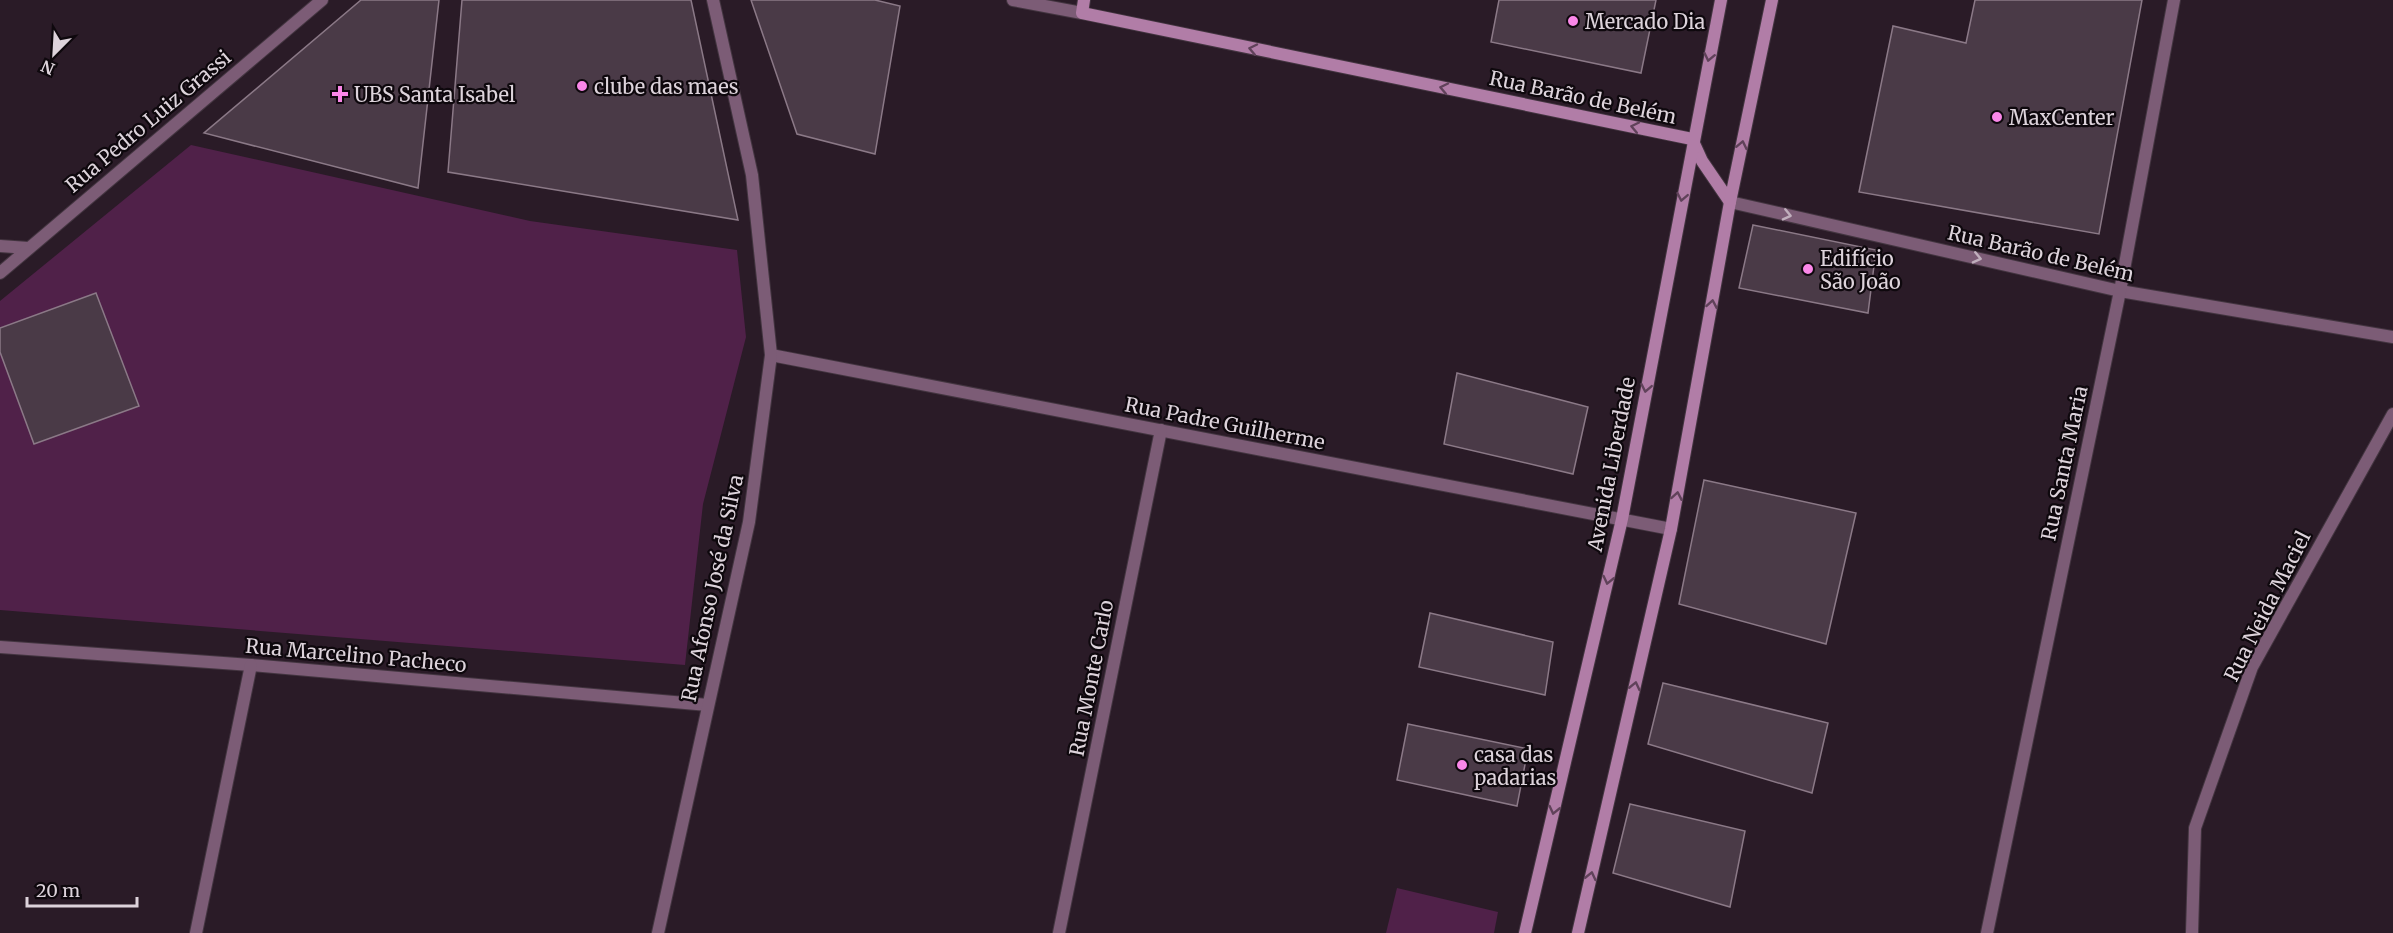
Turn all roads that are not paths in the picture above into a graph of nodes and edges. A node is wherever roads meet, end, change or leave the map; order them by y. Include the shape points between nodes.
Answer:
1 (322, 0) edge
2 (713, 0) edge
3 (1013, 0) edge
4 (1084, 0) edge
5 (1721, 0) edge
6 (1772, 0) edge
7 (2174, 0) edge
8 (1082, 13) junction
9 (1692, 139) junction
10 (1730, 202) junction
11 (0, 246) edge
12 (28, 248) junction
13 (0, 273) edge
14 (2120, 291) junction
15 (2393, 337) edge
16 (771, 355) junction
17 (2393, 414) edge
18 (1161, 430) junction
19 (1622, 519) junction
20 (1671, 529) junction
21 (0, 647) edge
22 (251, 665) junction
23 (708, 705) junction
24 (196, 933) edge
25 (658, 933) edge
26 (1059, 933) edge
27 (1525, 933) edge
28 (1578, 933) edge
29 (1987, 933) edge
30 (2192, 933) edge

1 - 12 street, Rua Pedro Luiz Grassi
2 - 16 street, Rua Afonso José da Silva via 752,175
3 - 8 street, Rua Barão de Belém
4 - 8 main road
5 -> 9 main road, Avenida Liberdade
10 -> 6 main road
7 - 14 street, Rua Santa Maria
9 -> 8 main road, Rua Barão de Belém
9 - 10 main road, Rua Barão de Belém
9 -> 19 main road, Avenida Liberdade
10 -> 14 street, Rua Barão de Belém
20 -> 10 main road
11 - 12 street
12 - 13 street, Rua Pedro Luiz Grassi
14 - 15 street, Rua Barão de Belém
14 - 29 street, Rua Santa Maria
16 - 18 street, Rua Padre Guilherme
16 - 23 street, Rua Afonso José da Silva via 749,522
17 - 30 street, Rua Neida Maciel via 2253,667 2195,828
18 - 19 street, Rua Padre Guilherme
18 - 26 street, Rua Monte Carlo
19 - 20 street, Rua Padre Guilherme
19 -> 27 main road, Avenida Liberdade
28 -> 20 main road
21 - 22 street, Rua Marcelino Pacheco
22 - 23 street, Rua Marcelino Pacheco
22 - 24 street
23 - 25 street, Rua Afonso José da Silva

